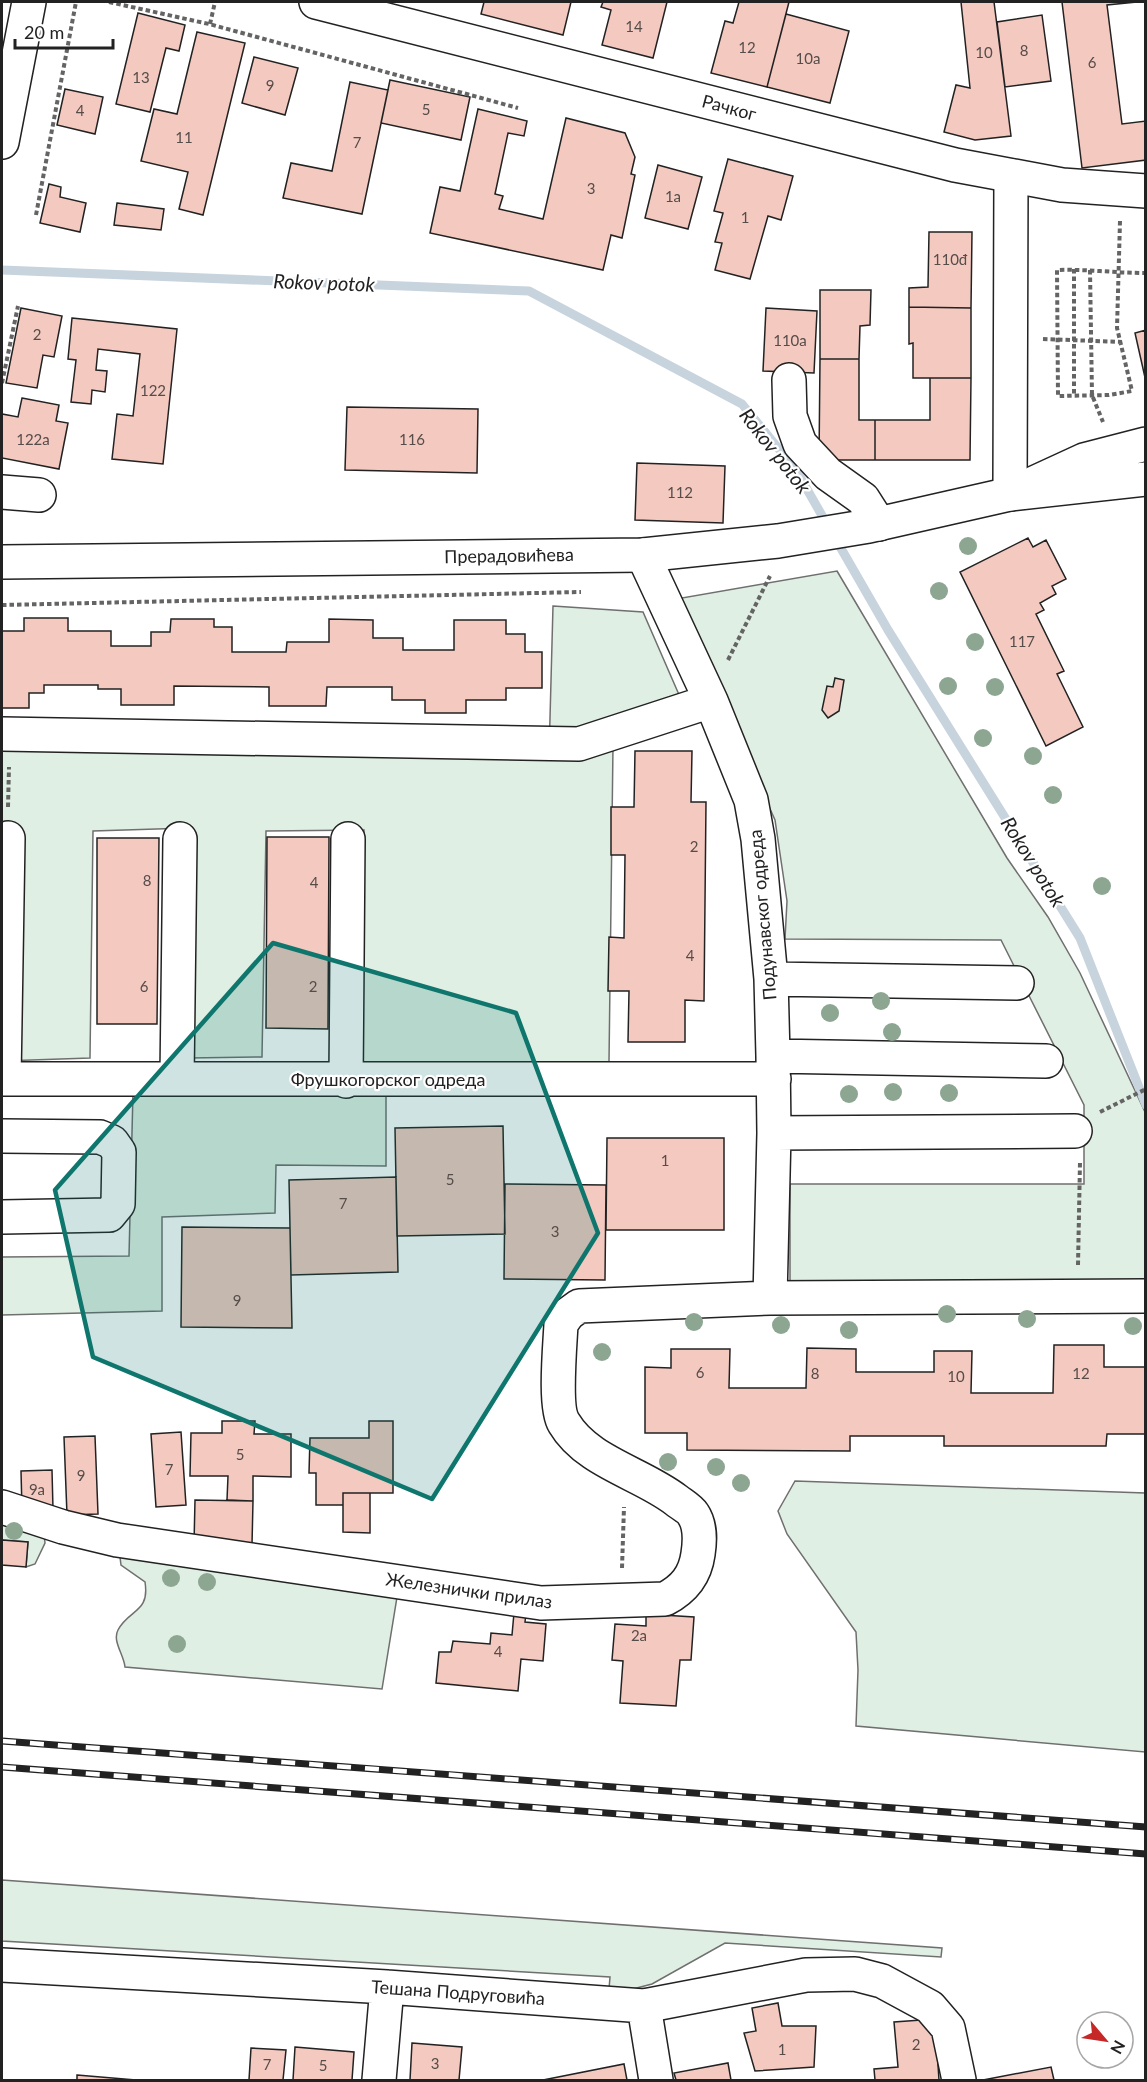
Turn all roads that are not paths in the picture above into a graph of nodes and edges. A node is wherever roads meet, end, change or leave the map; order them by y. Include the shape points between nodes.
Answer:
1 (29, 2) edge
2 (316, 2) edge
3 (2, 142) edge
4 (1011, 176) junction
5 (1134, 191) edge
6 (789, 380) dead end
7 (1146, 444) edge
8 (1146, 479) edge
9 (2, 492) edge
10 (1010, 494) junction
11 (39, 495) dead end
12 (874, 525) junction
13 (643, 555) junction
14 (2, 562) edge
15 (711, 700) junction
16 (6, 734) edge
17 (8, 838) road end
18 (180, 839) dead end
19 (348, 839) dead end
20 (771, 979) junction
21 (1017, 983) dead end
22 (1046, 1061) dead end
23 (773, 1068) junction
24 (177, 1078) junction
25 (3, 1079) edge
26 (346, 1081) junction
27 (774, 1133) junction
28 (2, 1136) edge
29 (1077, 1141) road end
30 (2, 1217) edge
31 (1146, 1296) edge
32 (770, 1298) junction
33 (2, 1508) edge
34 (2, 1965) edge
35 (387, 1987) junction
36 (644, 2006) junction
37 (379, 2080) edge
38 (656, 2080) edge
39 (959, 2080) edge

1 - 3 street
2 - 4 street, Рачког via 761,117
4 - 5 street, Рачког
4 - 10 street
6 - 12 street via 790,416 800,444 828,474 863,500
7 - 10 street, Прерадовићева via 1084,460
8 - 10 street, Прерадовићева
9 - 11 street
10 - 12 street, Прерадовићева
12 - 13 street, Прерадовићева via 777,555 729,548
13 - 14 street, Прерадовићева
13 - 15 street, Подунавског одреда
15 - 16 street via 579,744
15 - 20 street, Подунавског одреда via 751,800
17 - 25 street
18 - 24 street
19 - 26 street
20 - 21 street
20 - 23 street, Подунавског одреда
22 - 23 street, Фрушкогорског одреда
23 - 26 street, Фрушкогорског одреда
23 - 27 street, Подунавског одреда
24 - 25 street, Фрушкогорског одреда
24 - 26 street, Фрушкогорског одреда
27 - 29 street
27 - 32 street, Подунавског одреда
28 - 30 street via 100,1137 112,1142 119,1152 118,1204 109,1215
31 - 32 street
32 - 33 street, Железнички прилаз via 579,1306 561,1324 559,1405 569,1432 599,1456 666,1492 693,1514 700,1536 697,1562 682,1591 665,1599 541,1603 117,1540
34 - 35 street, Тешана Подруговића
35 - 36 street, Тешана Подруговића
35 - 37 street
36 - 38 street
36 - 39 street, Тешана Подруговића via 806,1975 855,1974 882,1981 930,2007 948,2028

